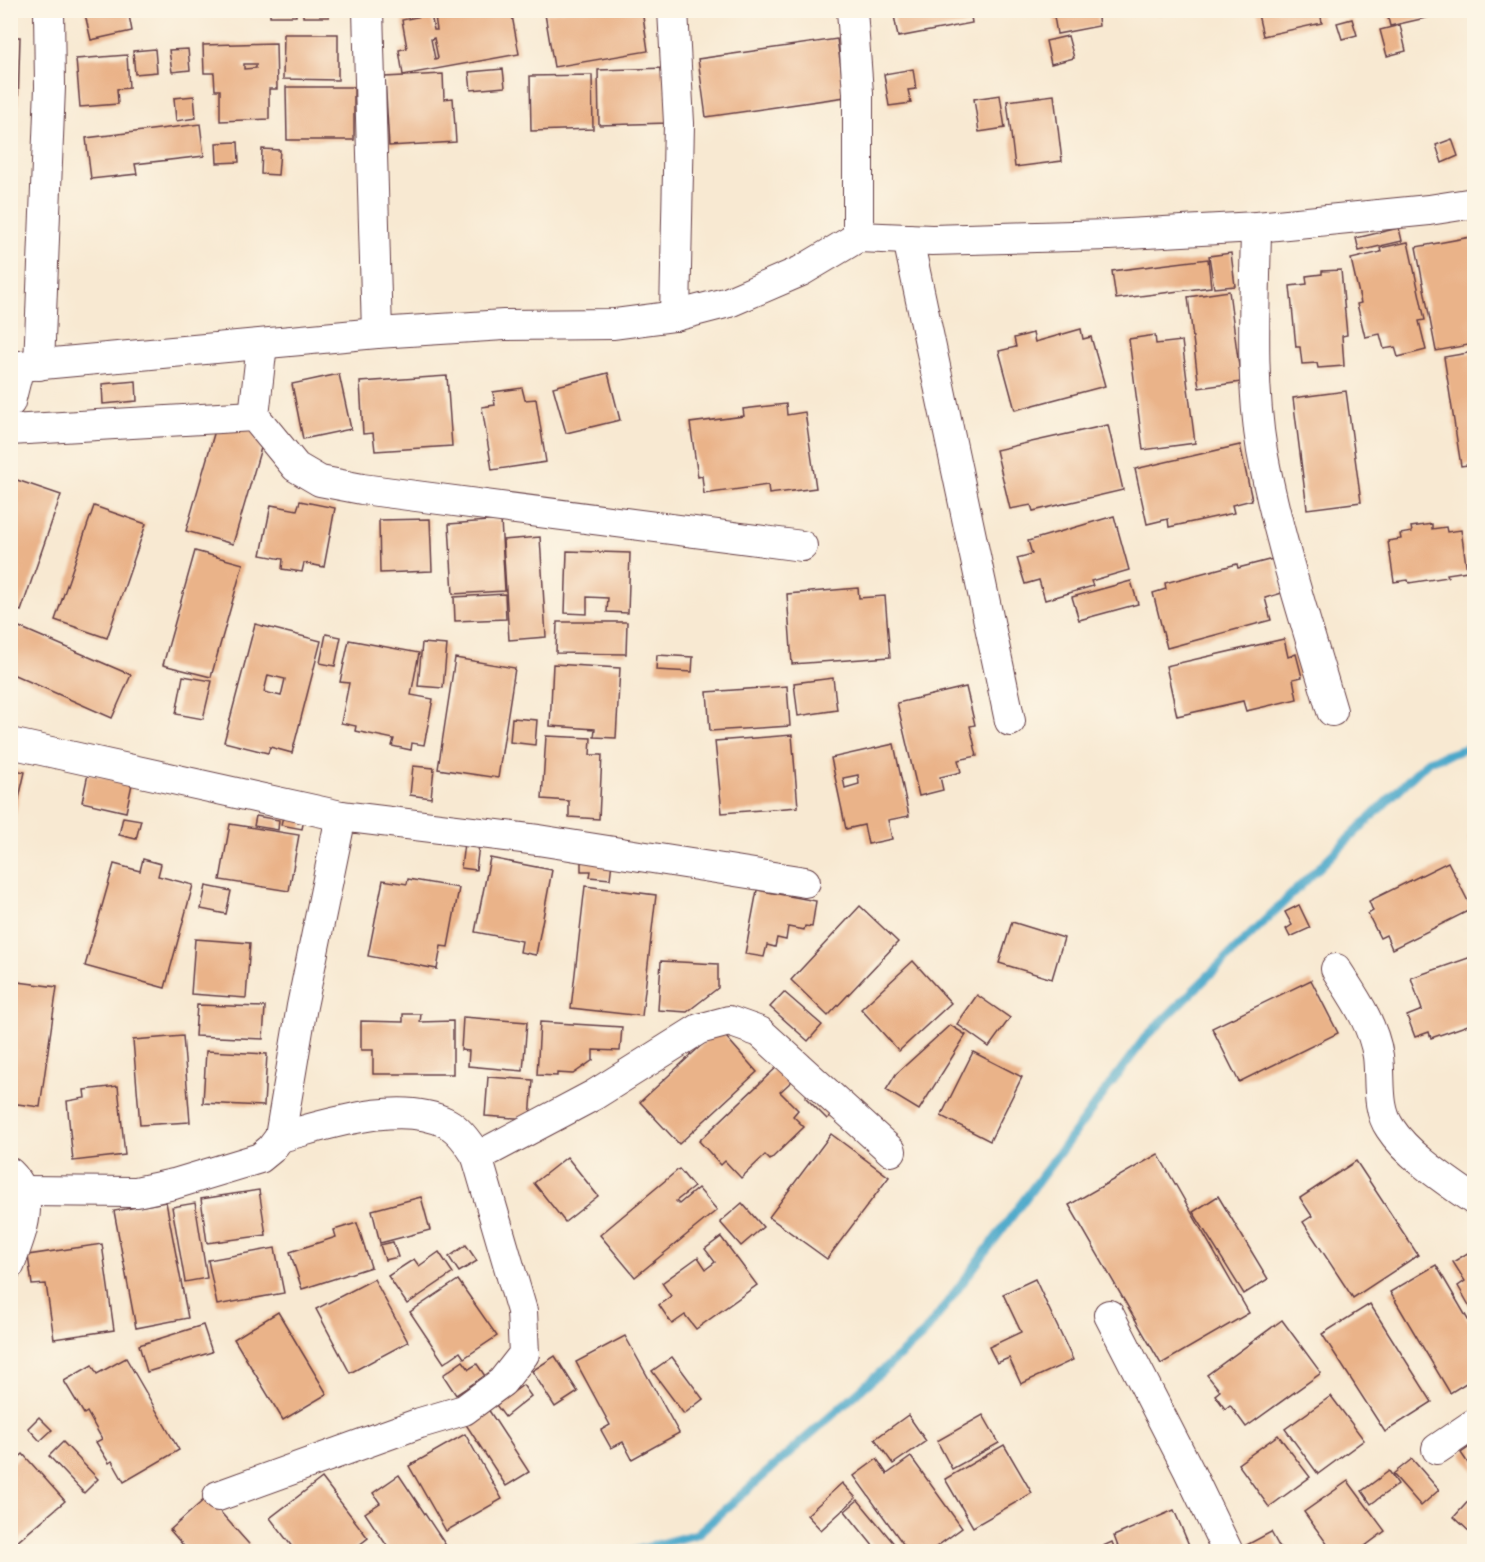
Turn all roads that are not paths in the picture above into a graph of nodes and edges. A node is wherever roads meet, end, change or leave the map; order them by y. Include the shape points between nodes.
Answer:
1 (49, 10) edge
2 (368, 10) edge
3 (673, 10) edge
4 (852, 10) edge
5 (1474, 203) edge
6 (1256, 227) junction
7 (858, 237) junction
8 (908, 239) junction
9 (675, 316) junction
10 (377, 333) junction
11 (262, 344) junction
12 (23, 366) edge
13 (10, 402) edge
14 (254, 416) junction
15 (10, 430) edge
16 (802, 546) dead end
17 (1332, 711) dead end
18 (1010, 722) dead end
19 (10, 743) edge
20 (341, 816) junction
21 (805, 882) dead end
22 (1336, 969) dead end
23 (280, 1137) junction
24 (891, 1151) dead end
25 (477, 1157) junction
26 (20, 1191) edge
27 (1474, 1200) edge
28 (10, 1264) edge
29 (1108, 1315) dead end
30 (1474, 1424) edge
31 (1437, 1449) dead end
32 (218, 1496) dead end
33 (1228, 1551) edge

1 - 12 street via 50,87
2 - 10 street
3 - 9 street via 679,123
4 - 7 street via 858,93
5 - 6 street
6 - 8 street
6 - 17 street via 1254,362 1262,449 1280,531
7 - 8 street
7 - 9 street via 801,271 729,302
8 - 18 street
9 - 10 street via 614,324 504,325
10 - 11 street
11 - 12 street
11 - 14 street
12 - 13 street
14 - 15 street
14 - 16 street via 296,466 320,481
19 - 20 street
20 - 21 street via 538,840
20 - 23 street
22 - 27 street via 1370,1025 1378,1055 1380,1101 1388,1127 1406,1148
23 - 25 street via 346,1120 421,1115 448,1124 468,1142
23 - 26 street via 260,1158 136,1192
24 - 25 street via 760,1032 729,1021 699,1029 594,1095
25 - 32 street via 522,1311 524,1354 502,1382 464,1410
26 - 28 street
29 - 33 street
30 - 31 street

